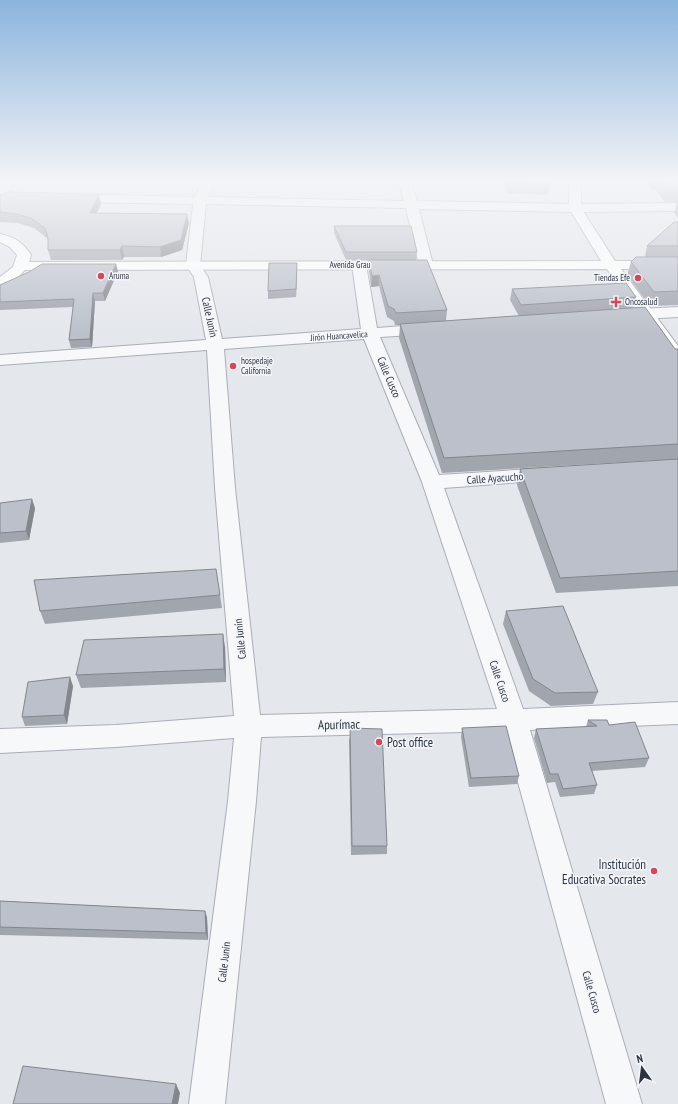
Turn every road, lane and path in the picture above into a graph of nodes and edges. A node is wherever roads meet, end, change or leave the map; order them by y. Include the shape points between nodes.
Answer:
1 (197, 232) edge
2 (418, 232) edge
3 (590, 232) edge
4 (0, 238) edge
5 (192, 265) junction
6 (359, 265) junction
7 (426, 265) junction
8 (611, 265) junction
9 (678, 265) edge
10 (22, 266) junction
11 (0, 284) edge
12 (678, 312) edge
13 (646, 313) junction
14 (606, 316) edge
15 (441, 328) edge
16 (370, 333) junction
17 (215, 344) junction
18 (678, 358) edge
19 (0, 360) edge
20 (567, 473) edge
21 (432, 482) junction
22 (678, 713) edge
23 (514, 720) junction
24 (248, 726) junction
25 (0, 742) edge
26 (207, 1104) edge
27 (624, 1104) edge

1 - 5 street
2 - 7 street
3 - 8 street
4 - 10 street via 20,246 24,255
5 - 6 street, Avenida Grau
5 - 10 street, Avenida Grau
5 - 17 street, Calle Junín via 201,277
6 - 7 street, Avenida Grau
6 - 16 street, Calle Cusco
7 - 8 street, Avenida Grau
8 - 9 street, Avenida Grau
8 - 13 street
10 - 11 street
12 - 13 street
13 - 14 street
13 - 18 street
15 - 16 street, Jirón Huancavelica
16 - 17 street, Jirón Huancavelica
16 - 21 street, Calle Cusco
17 - 19 street, Jirón Huancavelica
17 - 24 street, Calle Junín via 225,488
20 - 21 street, Calle Ayacucho
21 - 23 street, Calle Cusco
22 - 23 street, Apurímac
23 - 24 street, Apurímac
23 - 27 street, Calle Cusco
24 - 25 street, Apurímac
24 - 26 street, Calle Junín

